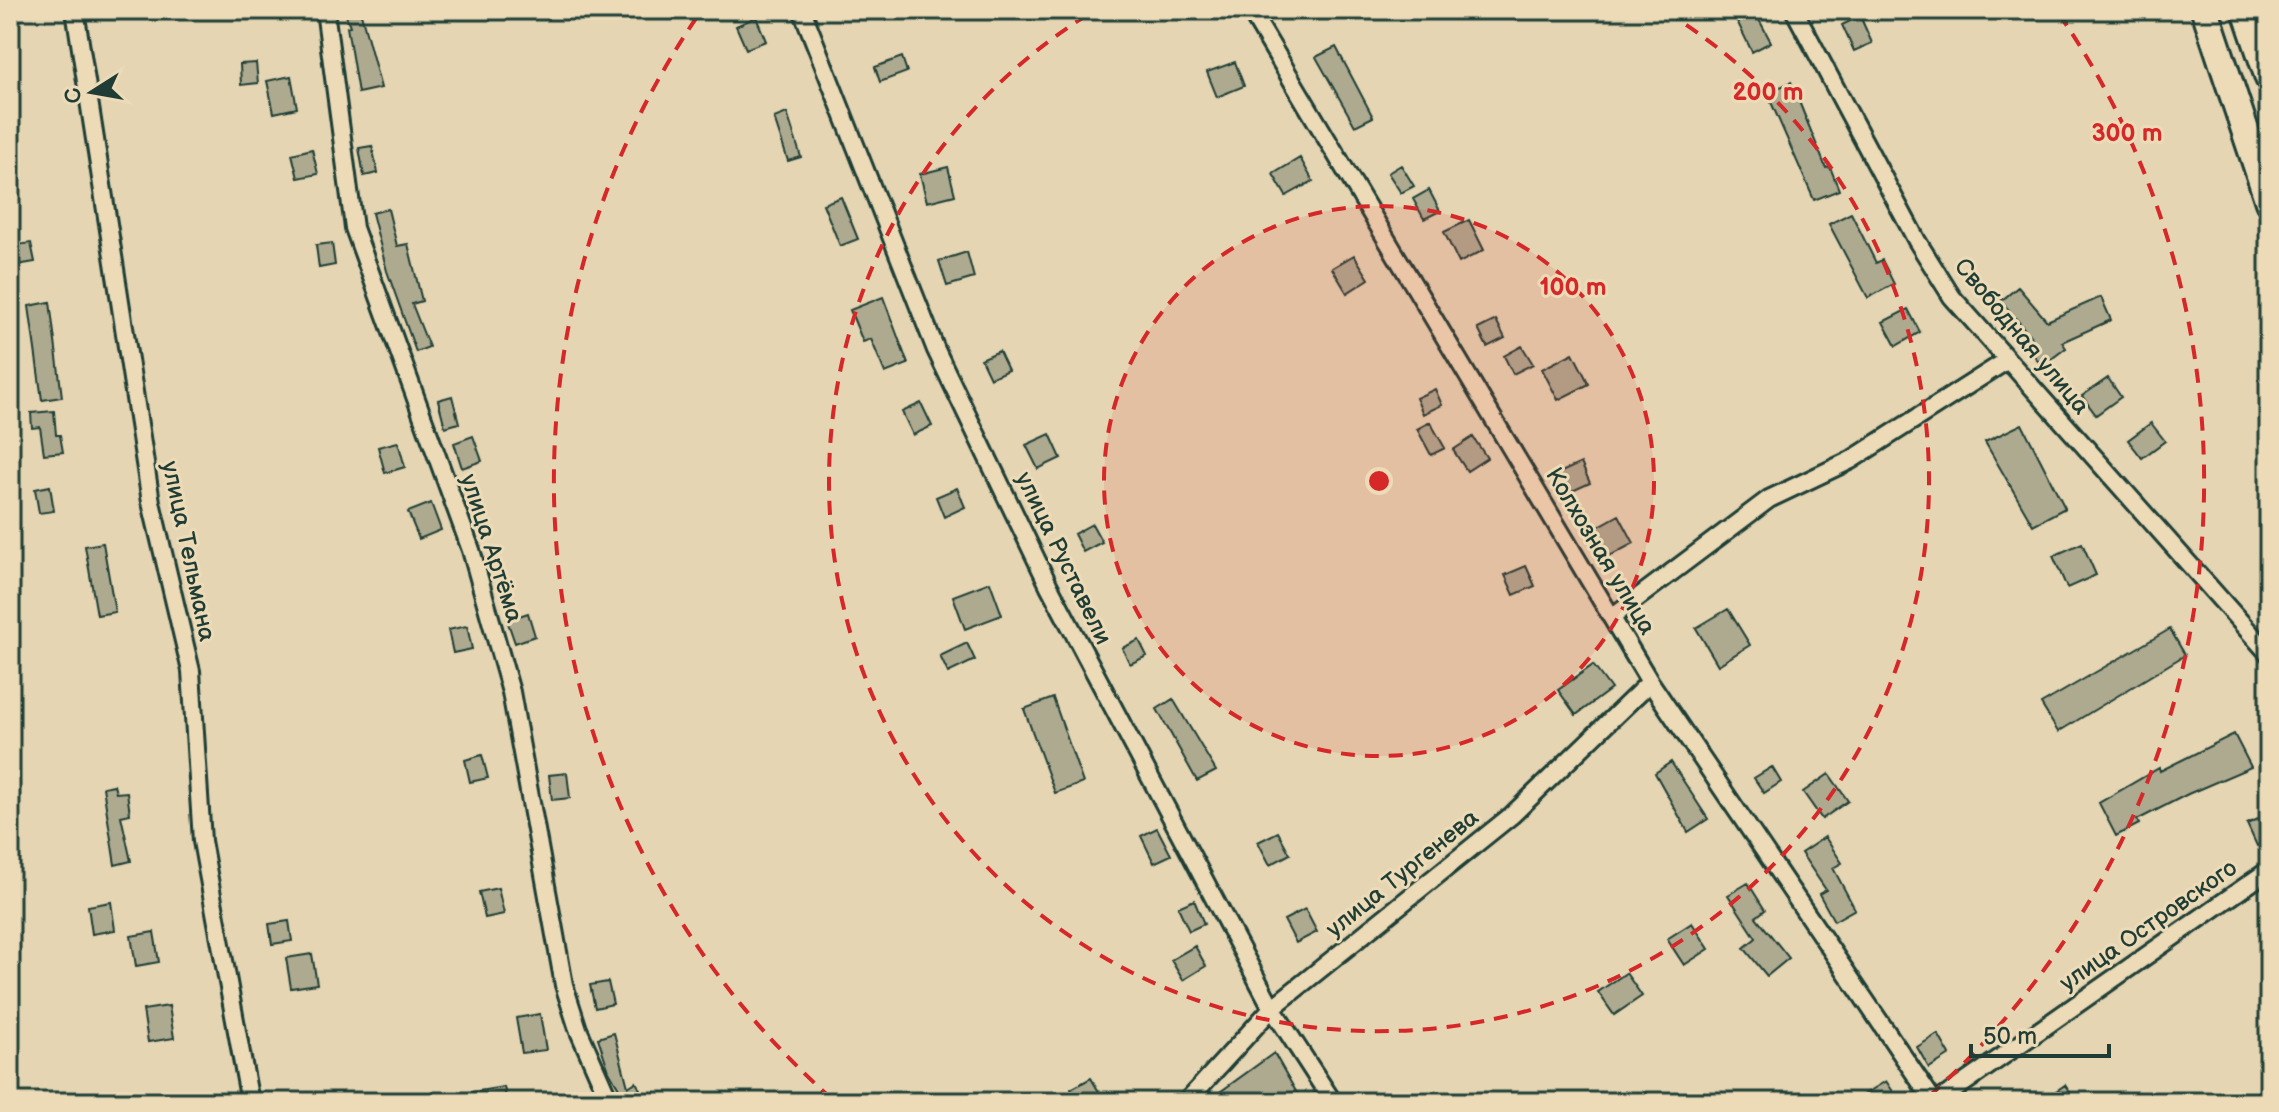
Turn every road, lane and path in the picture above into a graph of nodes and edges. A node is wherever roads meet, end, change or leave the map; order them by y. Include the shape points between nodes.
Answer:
1 (75, 10) edge
2 (325, 10) edge
3 (802, 10) edge
4 (1250, 10) edge
5 (1794, 10) edge
6 (2205, 10) edge
7 (2246, 10) edge
8 (2269, 78) edge
9 (2269, 202) edge
10 (2006, 361) junction
11 (1612, 617) junction
12 (2269, 654) edge
13 (1650, 682) junction
14 (2269, 870) edge
15 (1272, 1008) junction
16 (250, 1102) edge
17 (610, 1102) edge
18 (1186, 1102) edge
19 (1333, 1102) edge
20 (1935, 1102) edge

1 - 16 street, улица Тельмана via 151,502 191,671 202,841
2 - 17 street, улица Артёма via 354,228 471,550 511,692 564,985
3 - 15 street, улица Руставели via 936,350 1049,586
4 - 11 street, Колхозная улица
5 - 10 street, Свободная улица via 1917,241 1952,297
6 - 9 highway
7 - 8 highway
10 - 11 street via 1851,460 1769,499
10 - 12 street, Свободная улица
11 - 13 street, Колхозная улица
13 - 15 street, улица Тургенева via 1512,815
13 - 20 street, Колхозная улица
14 - 20 street, улица Островского
15 - 18 street, улица Тургенева
15 - 19 street, улица Руставели

